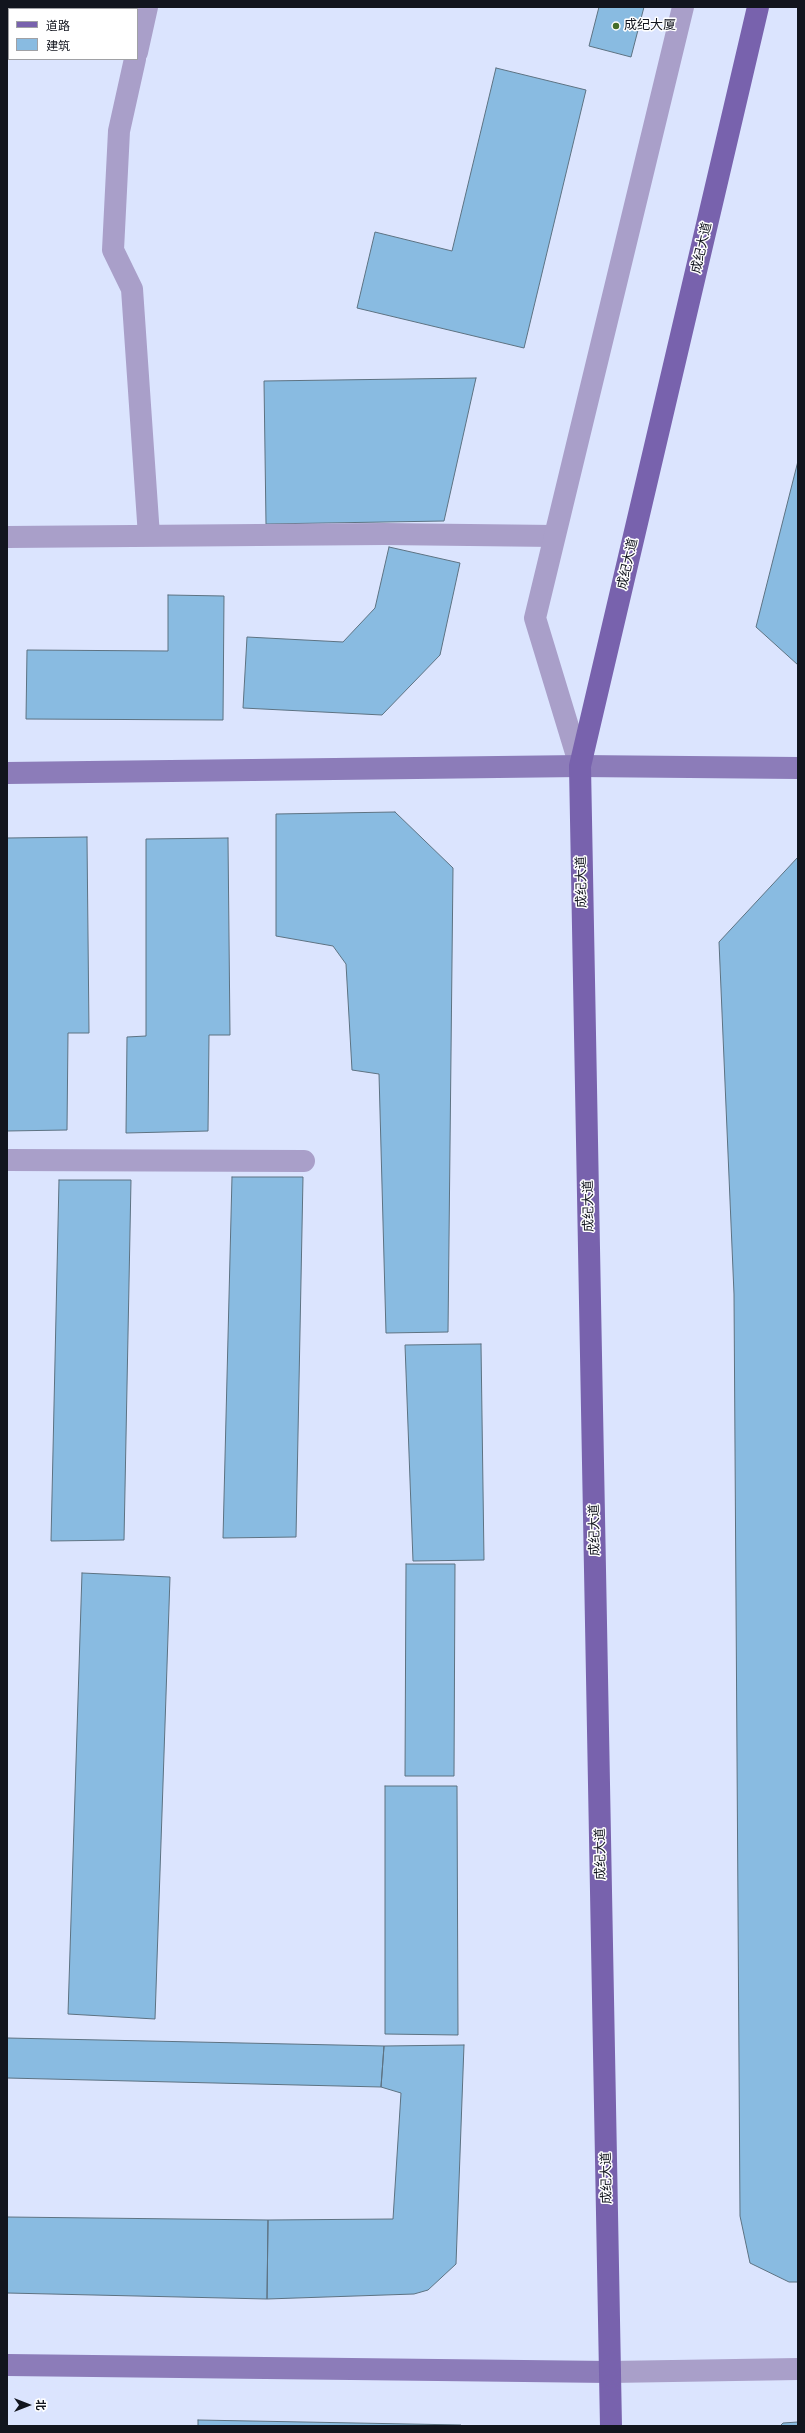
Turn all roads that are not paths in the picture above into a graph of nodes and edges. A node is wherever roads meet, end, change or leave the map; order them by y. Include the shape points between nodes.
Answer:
1 (147, 7) edge
2 (683, 7) edge
3 (758, 7) edge
4 (138, 48) edge
5 (135, 60) edge
6 (149, 536) junction
7 (554, 536) junction
8 (7, 537) edge
9 (580, 766) junction
10 (798, 768) edge
11 (7, 773) edge
12 (7, 1160) edge
13 (304, 1161) dead end
14 (7, 2365) edge
15 (798, 2369) edge
16 (610, 2372) junction
17 (611, 2426) edge

1 - 4 street
2 - 7 street
3 - 9 main road, 成纪大道
5 - 6 street via 119,131 113,250 132,289
6 - 7 street
6 - 8 street
7 - 9 street via 535,618
9 - 10 main road
9 - 11 main road
9 - 16 main road, 成纪大道
12 - 13 street
14 - 16 main road
15 - 16 street
16 - 17 main road, 成纪大道

